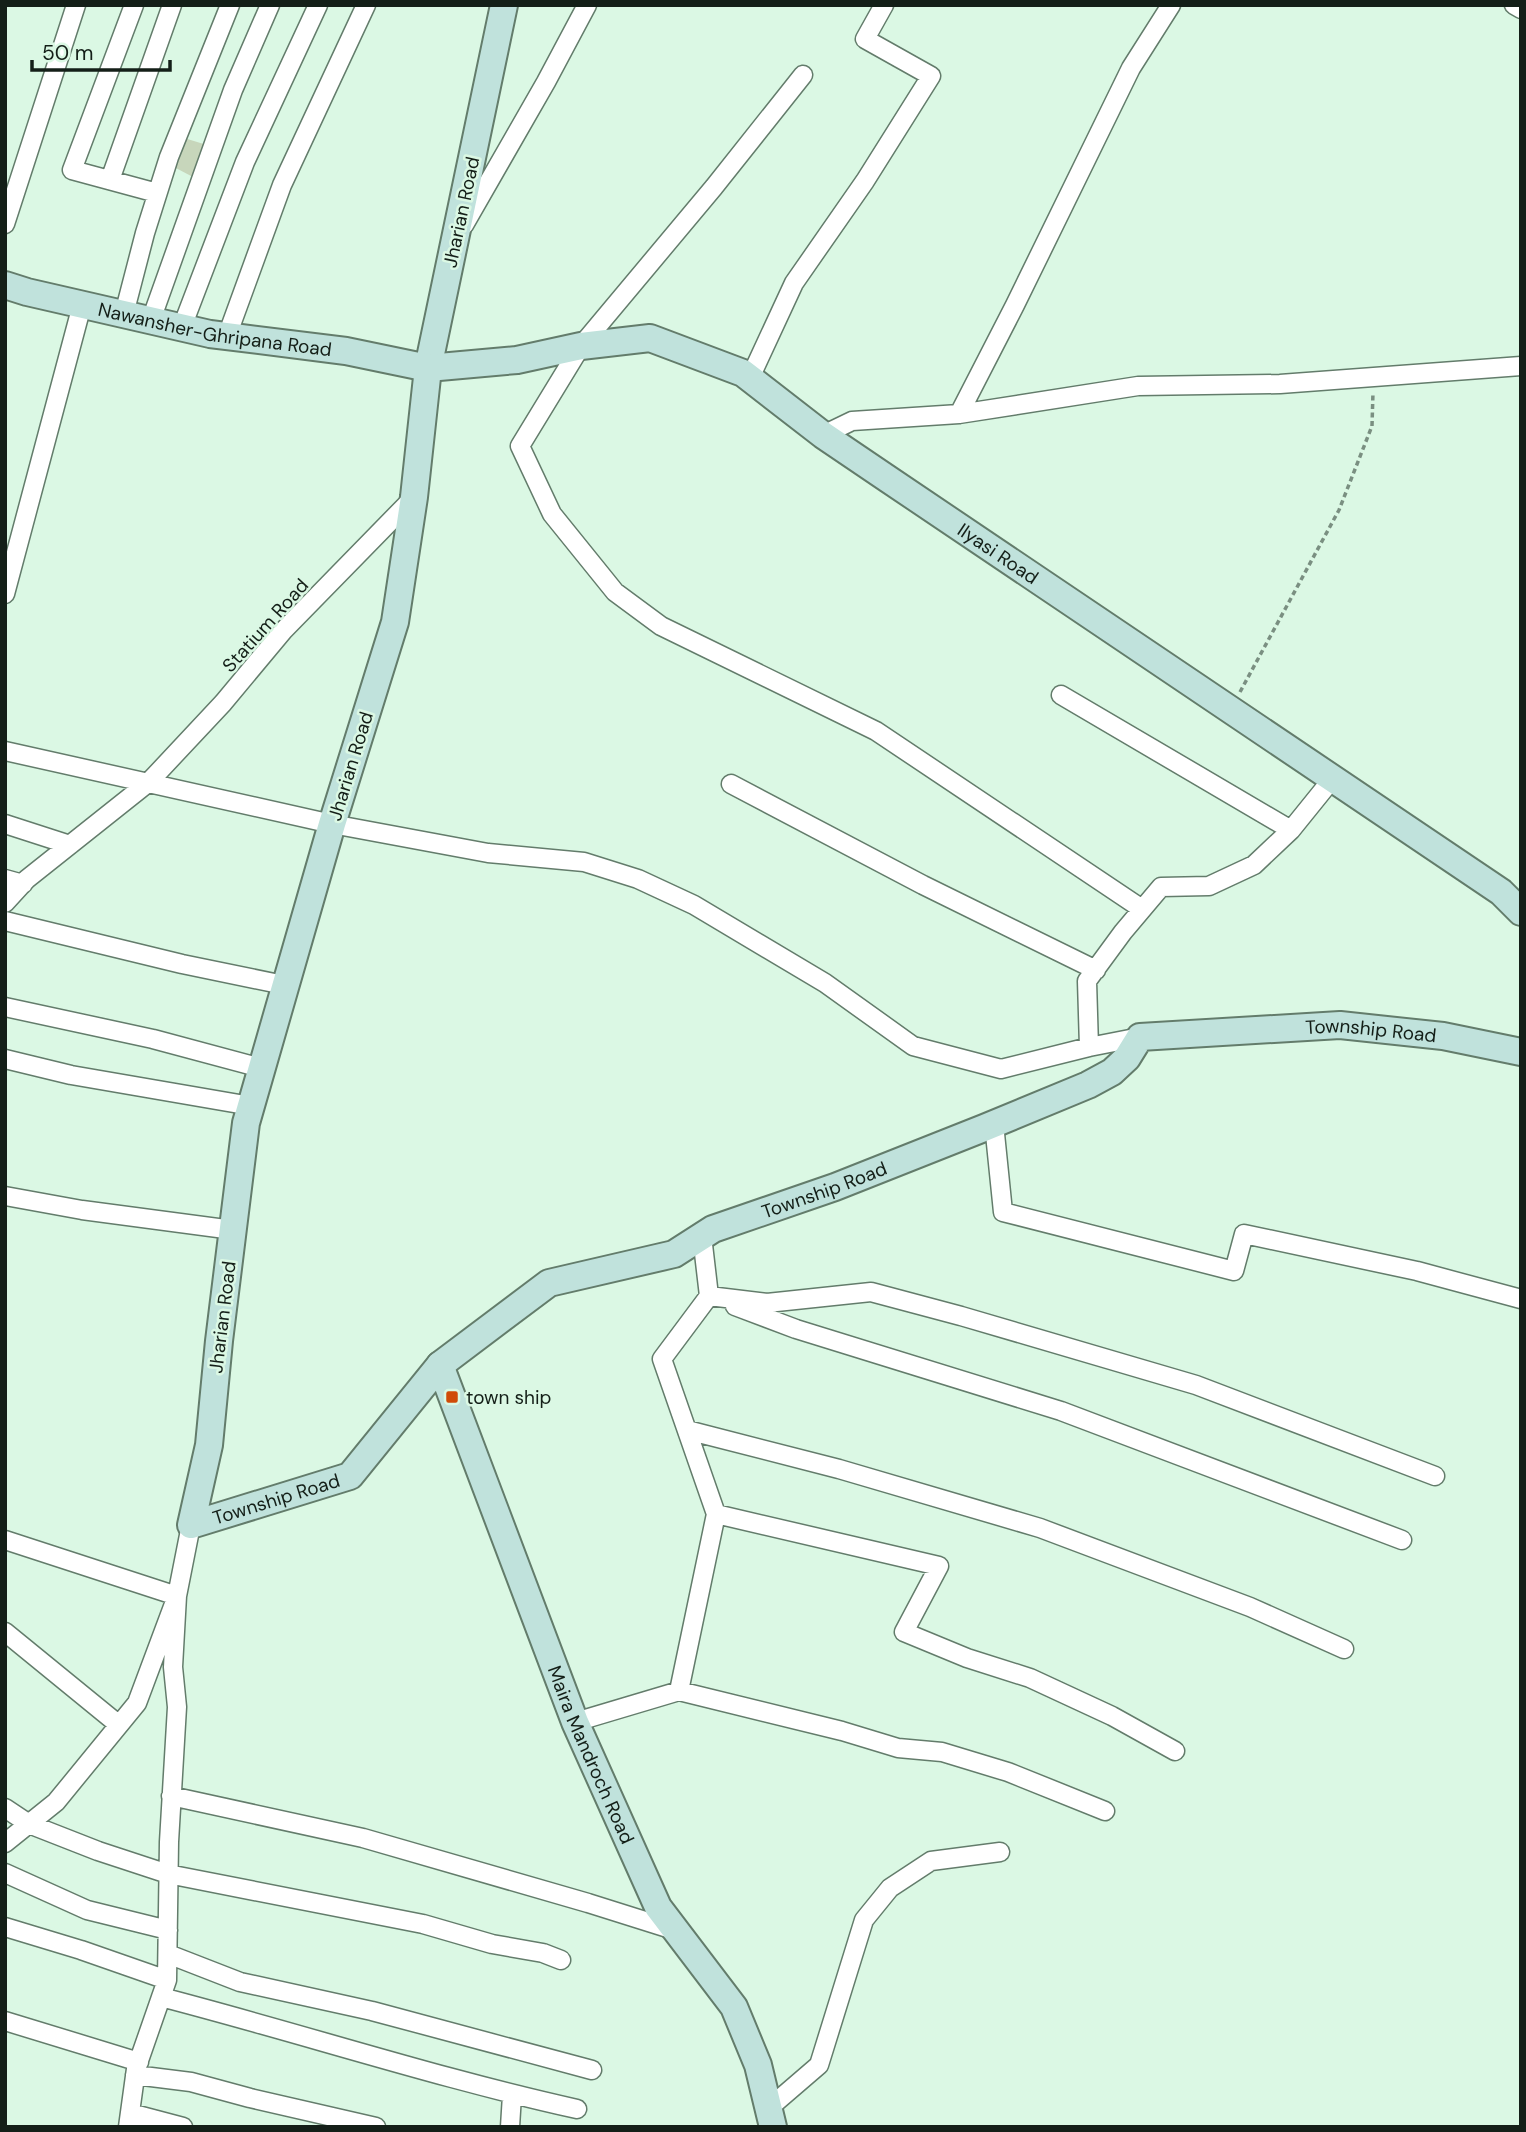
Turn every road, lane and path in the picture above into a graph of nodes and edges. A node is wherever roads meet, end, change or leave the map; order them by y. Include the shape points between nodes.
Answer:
1 (76, 5) edge
2 (134, 5) edge
3 (173, 5) edge
4 (230, 5) edge
5 (270, 5) edge
6 (318, 5) edge
7 (366, 5) edge
8 (504, 5) edge
9 (587, 5) edge
10 (884, 5) edge
11 (1171, 5) edge
12 (1514, 5) edge
13 (1521, 9) edge
14 (803, 75) dead end
15 (110, 180) junction
16 (157, 193) junction
17 (5, 224) edge
18 (454, 244) junction
19 (5, 285) edge
20 (82, 305) junction
21 (124, 314) junction
22 (151, 320) junction
23 (182, 327) junction
24 (227, 336) junction
25 (581, 346) junction
26 (1521, 366) edge
27 (428, 368) junction
28 (1373, 376) junction
29 (750, 378) junction
30 (959, 414) junction
31 (823, 435) junction
32 (414, 497) junction
33 (5, 594) edge
34 (1061, 695) dead end
35 (1230, 710) junction
36 (5, 751) edge
37 (1334, 778) junction
38 (149, 782) junction
39 (731, 784) dead end
40 (5, 824) edge
41 (332, 824) junction
42 (1292, 830) junction
43 (70, 845) junction
44 (14, 882) edge
45 (5, 903) edge
46 (1142, 909) junction
47 (1521, 912) edge
48 (5, 920) edge
49 (1096, 970) junction
50 (284, 985) junction
51 (5, 1007) edge
52 (1140, 1037) junction
53 (1089, 1047) junction
54 (1521, 1052) edge
55 (5, 1059) edge
56 (261, 1068) junction
57 (251, 1107) junction
58 (994, 1124) junction
59 (5, 1196) edge
60 (233, 1230) junction
61 (702, 1236) junction
62 (709, 1296) junction
63 (1521, 1300) edge
64 (440, 1365) junction
65 (687, 1430) junction
66 (1436, 1476) dead end
67 (716, 1514) junction
68 (191, 1525) junction
69 (1402, 1540) dead end
70 (5, 1541) edge
71 (177, 1596) junction
72 (5, 1632) edge
73 (1344, 1649) dead end
74 (679, 1691) junction
75 (575, 1721) junction
76 (119, 1725) junction
77 (1175, 1751) dead end
78 (171, 1796) junction
79 (5, 1808) edge
80 (1105, 1811) dead end
81 (29, 1824) junction
82 (5, 1843) edge
83 (1000, 1853) dead end
84 (5, 1873) edge
85 (168, 1874) junction
86 (5, 1927) edge
87 (168, 1930) junction
88 (677, 1931) junction
89 (167, 1954) junction
90 (561, 1960) dead end
91 (164, 1989) junction
92 (5, 2021) edge
93 (137, 2069) junction
94 (592, 2070) dead end
95 (512, 2095) junction
96 (577, 2109) dead end
97 (771, 2117) edge
98 (129, 2120) edge
99 (183, 2127) edge
100 (376, 2127) edge
101 (510, 2127) edge

1 - 17 street
2 - 15 street via 72,170
3 - 15 street
4 - 16 street
5 - 22 street via 215,138
6 - 23 street via 245,162
7 - 24 street via 282,185
8 - 18 street, Jharian Road
9 - 18 street
10 - 29 street via 865,39 931,76 794,283
11 - 30 street via 1131,68
12 - 13 street
14 - 25 street
15 - 16 street
16 - 21 street
18 - 27 street, Jharian Road
19 - 20 street, Nawansher-Ghripana Road
20 - 21 street, Nawansher-Ghripana Road
20 - 33 street
21 - 22 street, Nawansher-Ghripana Road
22 - 23 street, Nawansher-Ghripana Road
23 - 24 street, Nawansher-Ghripana Road
24 - 27 street, Nawansher-Ghripana Road via 346,351
25 - 27 street, Ilyasi Road via 517,360
25 - 29 street, Ilyasi Road via 650,338
25 - 46 street via 520,446 552,514 615,592 661,626 876,731
26 - 28 street
27 - 32 street, Jharian Road
28 - 30 street via 1280,384 1138,386
28 - 35 path via 1372,426 1339,510
29 - 31 street, Ilyasi Road
30 - 31 street via 852,421
31 - 35 street, Ilyasi Road
32 - 38 street, Statium Road via 283,631 223,704
32 - 41 street, Jharian Road via 395,622
34 - 42 street
35 - 37 street, Ilyasi Road
36 - 38 street
37 - 42 street
37 - 47 street, Ilyasi Road via 1501,891
38 - 41 street
38 - 43 street, Statium Road
39 - 49 street via 923,886
40 - 43 street
41 - 50 street, Jharian Road
41 - 53 street via 488,853 584,862 638,880 694,905 825,983 913,1046 1001,1069
42 - 46 street via 1254,865 1209,886 1161,887
43 - 44 street, Statium Road
44 - 45 street, Statium Road
46 - 49 street
48 - 50 street
49 - 53 street via 1087,981
50 - 56 street, Jharian Road
51 - 56 street
52 - 53 street
52 - 54 street, Township Road via 1340,1025 1443,1036
52 - 58 street, Township Road via 1111,1072
55 - 57 street
56 - 57 street, Jharian Road
57 - 60 street, Jharian Road
58 - 61 street, Township Road
58 - 63 street via 1003,1212 1234,1271 1244,1234 1417,1271
59 - 60 street
60 - 68 street, Jharian Road via 209,1445
61 - 62 street
61 - 64 street, Township Road via 674,1254 549,1283
62 - 65 street via 662,1359
62 - 66 street via 767,1303 871,1292 1196,1385
62 - 69 street via 796,1329 1060,1412
64 - 68 street, Township Road via 350,1476
64 - 75 street, Maira Mandroch Road
65 - 67 street
65 - 73 street via 1040,1528 1250,1607
67 - 74 street
67 - 77 street via 939,1566 904,1632 1030,1678
68 - 71 street
70 - 71 street
71 - 76 street via 137,1703
71 - 78 street
72 - 76 street
74 - 75 street
74 - 80 street via 898,1748 942,1752
75 - 88 street, Maira Mandroch Road via 658,1907
76 - 81 street via 56,1802
78 - 85 street
78 - 88 street via 363,1838
79 - 81 street
81 - 82 street
81 - 85 street
83 - 97 street via 931,1861 890,1888 864,1920 819,2065
84 - 87 street via 87,1910
85 - 87 street
85 - 90 street via 423,1924
86 - 91 street via 81,1950
87 - 89 street
88 - 97 street, Maira Mandroch Road via 734,2007 758,2065
89 - 91 street
89 - 94 street via 240,1982 372,2011
91 - 93 street
91 - 95 street
92 - 93 street
93 - 98 street
93 - 100 street
95 - 96 street
95 - 101 street
98 - 99 street

